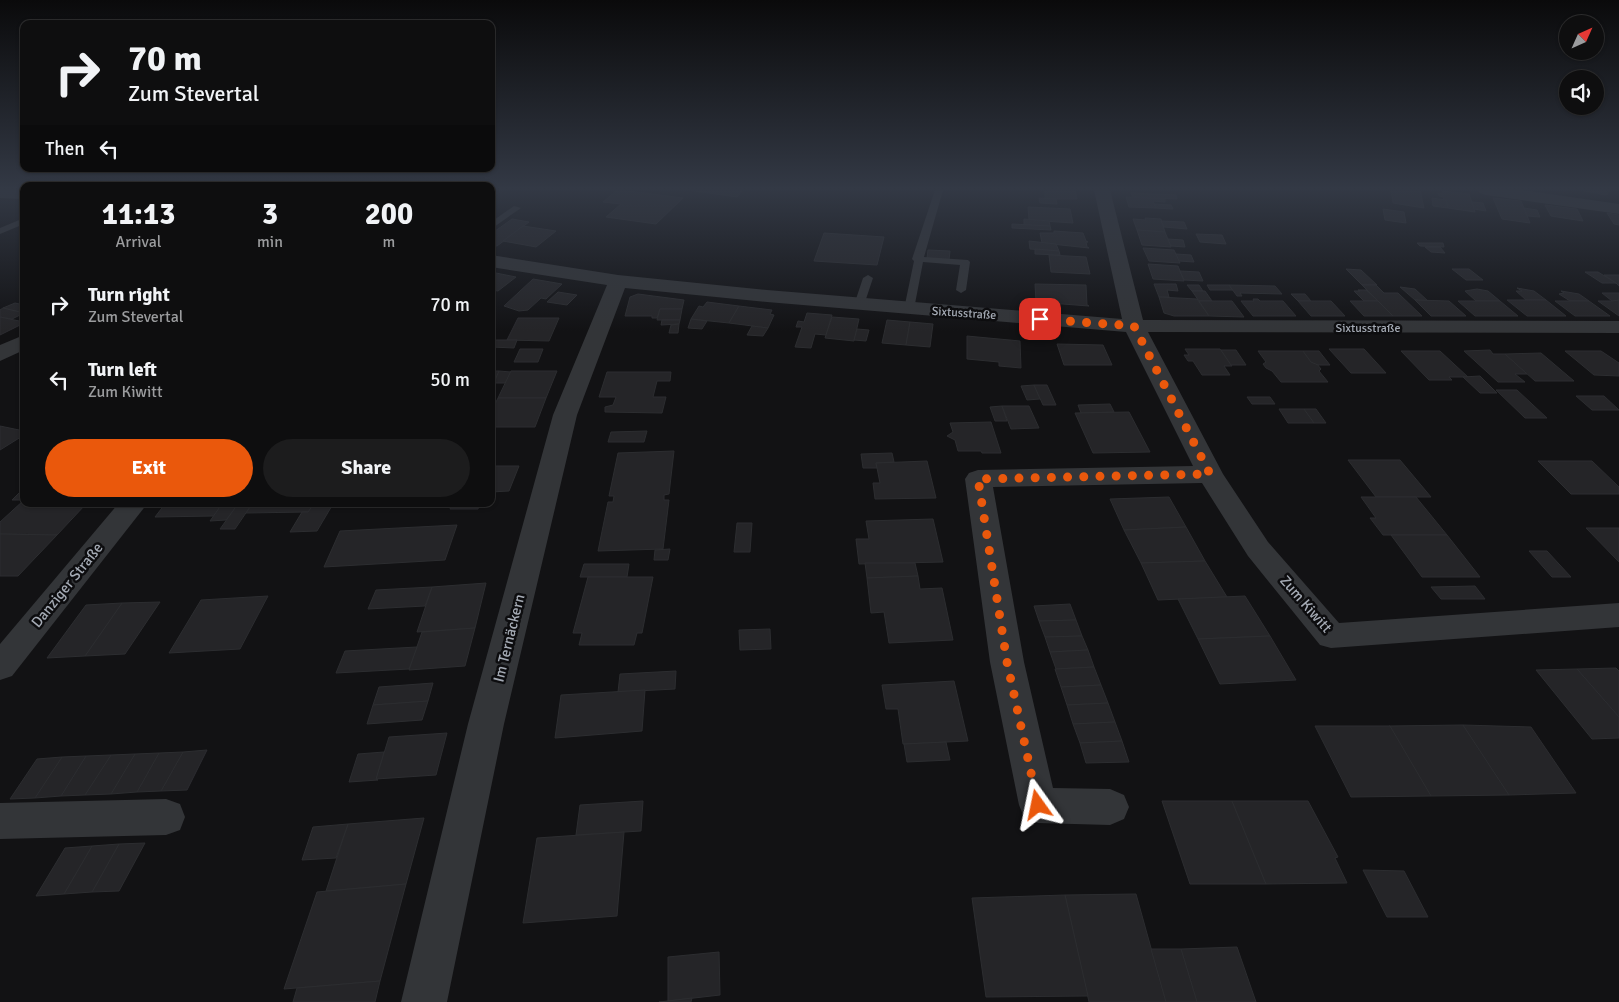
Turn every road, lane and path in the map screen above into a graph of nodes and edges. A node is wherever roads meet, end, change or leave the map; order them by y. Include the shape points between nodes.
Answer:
1 (923, 237) edge
2 (1113, 237) edge
3 (917, 259) junction
4 (495, 262) edge
5 (868, 278) dead end
6 (618, 281) junction
7 (960, 290) dead end
8 (859, 305) junction
9 (909, 309) junction
10 (1134, 326) junction
11 (1619, 327) edge
12 (20, 343) edge
13 (0, 354) edge
14 (1210, 474) junction
15 (131, 507) edge
16 (1619, 615) edge
17 (0, 667) edge
18 (1110, 807) dead end
19 (166, 817) dead end
20 (0, 821) edge
21 (424, 1002) edge

1 - 3 lane
2 - 10 street, Zum Kiwitt
3 - 7 lane via 965,262
3 - 9 lane
4 - 6 street, Sixtusstraße
5 - 8 lane
6 - 8 street, Sixtusstraße
6 - 21 street, Im Ternäckern via 565,415 486,724
8 - 9 street, Sixtusstraße
9 - 10 street, Sixtusstraße
10 - 11 street, Sixtusstraße
10 - 14 street, Zum Kiwitt
12 - 13 street
14 - 16 street, Zum Kiwitt via 1258,549 1330,636
14 - 18 street via 978,479 1007,662 1038,805
15 - 17 street, Danziger Straße
19 - 20 street

